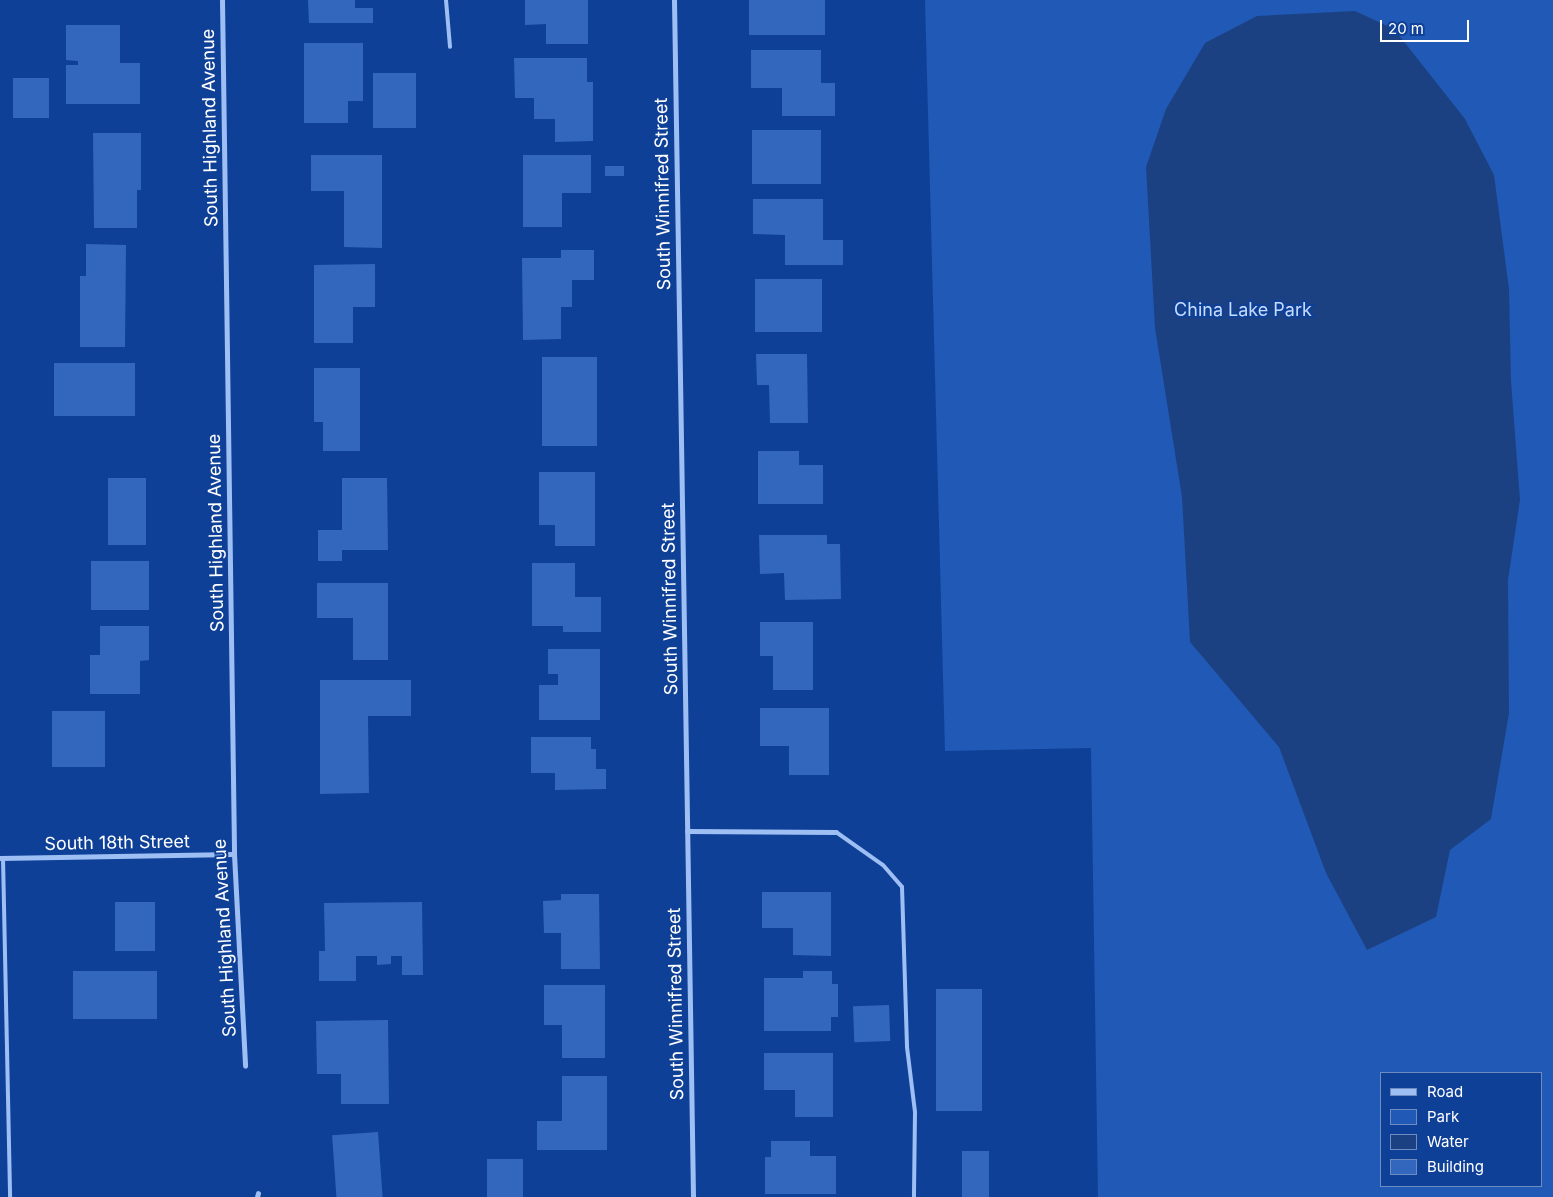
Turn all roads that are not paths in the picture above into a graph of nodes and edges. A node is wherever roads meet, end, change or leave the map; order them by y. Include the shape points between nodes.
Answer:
1 (222, 0) edge
2 (446, 0) edge
3 (674, 0) edge
4 (450, 46) dead end
5 (688, 831) junction
6 (836, 832) joint
7 (234, 854) junction
8 (2, 858) edge
9 (245, 1066) dead end
10 (10, 1197) edge
11 (693, 1197) edge
12 (914, 1197) edge

1 - 7 street, South Highland Avenue
2 - 4 lane
3 - 5 street, South Winnifred Street
5 - 6 street
5 - 11 street, South Winnifred Street
6 - 12 lane via 883,865 902,887 907,1047 915,1112
7 - 8 street, South 18th Street
7 - 9 street, South Highland Avenue
8 - 10 lane

